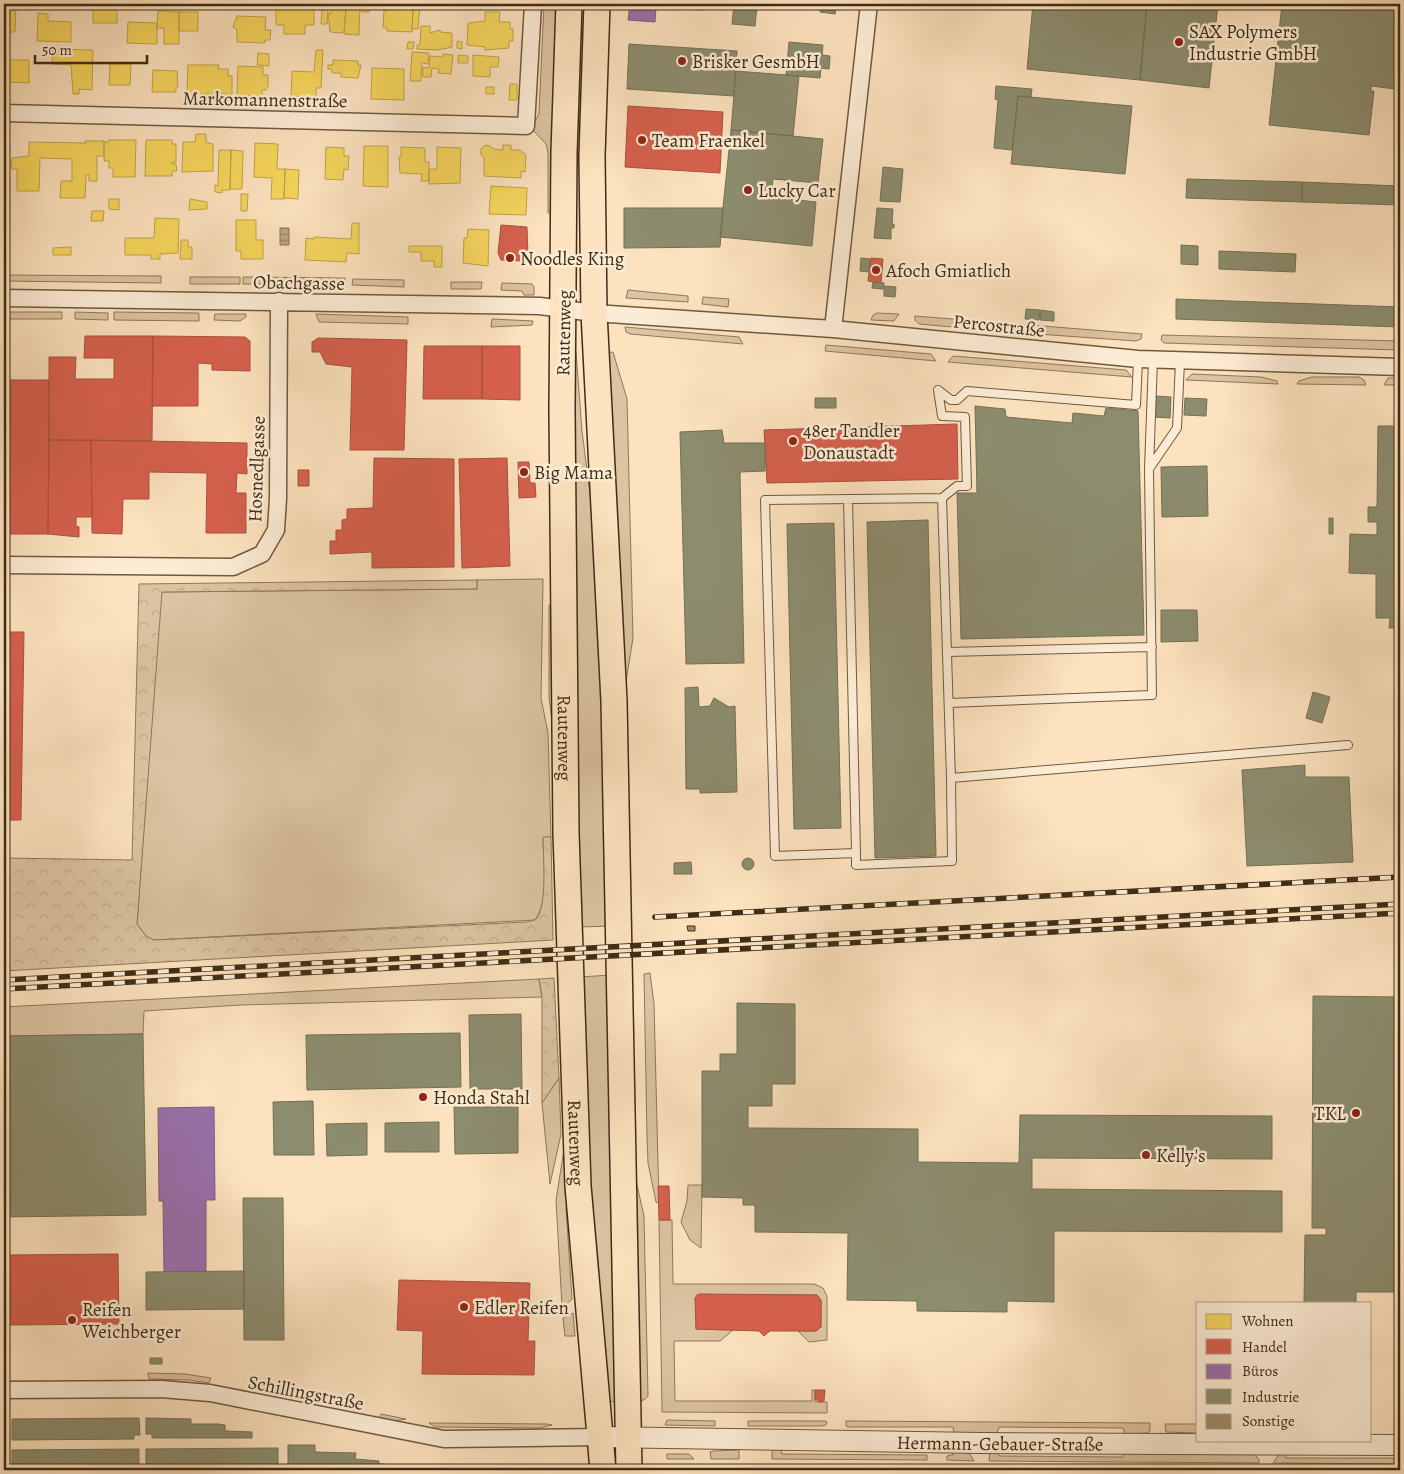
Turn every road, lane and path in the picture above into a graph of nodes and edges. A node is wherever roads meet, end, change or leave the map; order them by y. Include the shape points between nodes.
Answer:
1 (533, 4) edge
2 (569, 4) edge
3 (597, 4) edge
4 (869, 4) edge
5 (4, 113) edge
6 (4, 298) edge
7 (278, 301) junction
8 (564, 310) junction
9 (594, 313) junction
10 (833, 329) junction
11 (1145, 359) junction
12 (1180, 361) junction
13 (1400, 367) edge
14 (1150, 469) junction
15 (942, 498) junction
16 (848, 499) junction
17 (4, 565) edge
18 (1152, 647) junction
19 (947, 652) junction
20 (949, 703) junction
21 (1348, 745) dead end
22 (951, 778) junction
23 (856, 853) junction
24 (4, 1390) edge
25 (600, 1437) junction
26 (629, 1438) junction
27 (1400, 1445) edge
28 (603, 1470) edge
29 (629, 1470) edge

1 - 5 street, Markomannenstraße via 526,126
2 - 8 main road, Rautenweg via 564,153
3 - 9 main road, Rautenweg via 592,156
4 - 10 street
6 - 7 street, Obachgasse
7 - 8 street, Obachgasse via 530,306
7 - 17 street, Hosnedlgasse via 278,499 276,530 262,554 233,567
8 - 9 street, Obachgasse
8 - 25 main road, Rautenweg via 566,833 578,1186
9 - 10 street, Percostraße
9 - 26 main road, Rautenweg via 614,701
10 - 11 street, Percostraße
11 - 12 street, Percostraße
11 - 14 lane
11 - 15 lane via 1136,406 967,391 957,400 950,400 938,390 942,416 965,417 967,466 967,486 957,486
12 - 13 street, Percostraße
12 - 14 lane via 1177,428
14 - 18 lane
15 - 16 lane
15 - 19 lane
16 - 23 lane
16 - 23 lane via 765,500 775,856
18 - 19 lane
18 - 20 lane via 1152,695
19 - 20 lane
20 - 22 lane
21 - 22 lane
22 - 23 lane via 952,861 856,865
24 - 25 street, Schillingstraße via 161,1389 210,1394 444,1438
25 - 26 street, Hermann-Gebauer-Straße
25 - 28 main road, Rautenweg
26 - 27 street, Hermann-Gebauer-Straße
26 - 29 main road, Rautenweg

